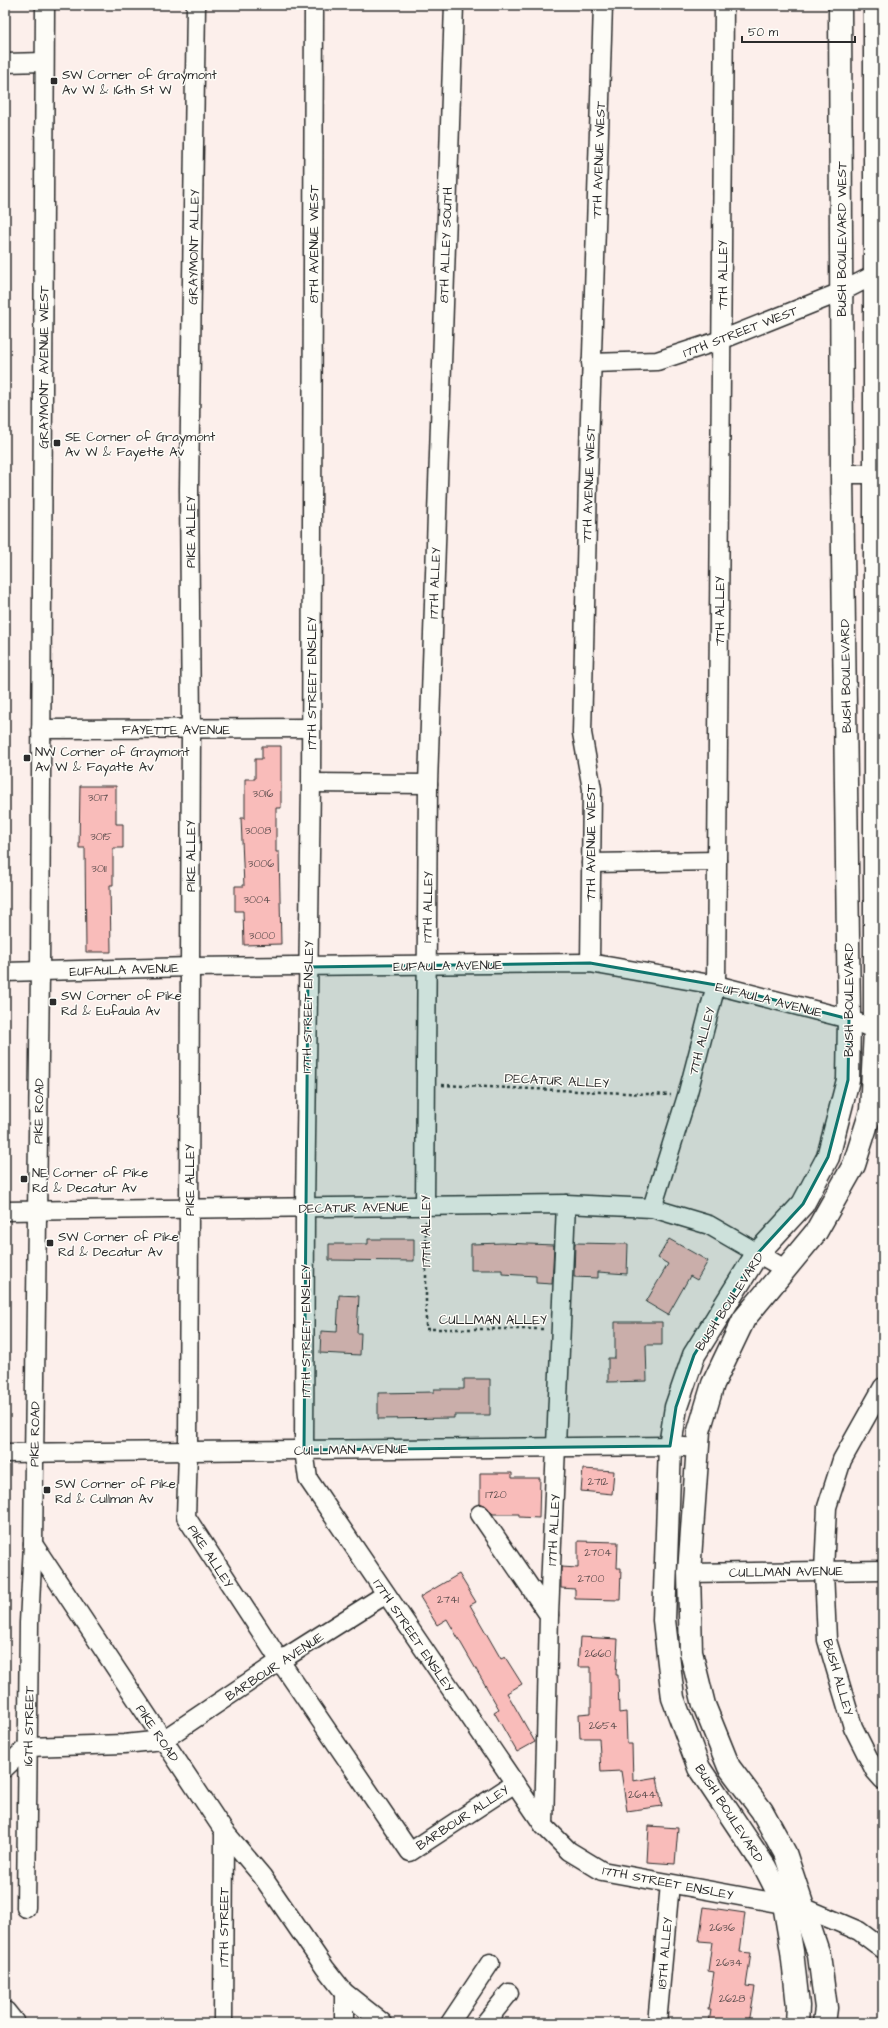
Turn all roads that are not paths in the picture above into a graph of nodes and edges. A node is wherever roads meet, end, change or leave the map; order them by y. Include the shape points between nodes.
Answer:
1 (45, 5) edge
2 (196, 5) edge
3 (314, 5) edge
4 (454, 5) edge
5 (603, 5) edge
6 (724, 5) edge
7 (840, 5) edge
8 (875, 5) edge
9 (44, 62) junction
10 (5, 63) edge
11 (879, 274) edge
12 (841, 292) junction
13 (722, 340) junction
14 (591, 363) junction
15 (842, 474) junction
16 (880, 474) edge
17 (312, 484) joint
18 (437, 485) joint
19 (189, 488) joint
20 (191, 728) junction
21 (310, 728) junction
22 (41, 729) junction
23 (310, 783) junction
24 (428, 784) junction
25 (717, 861) junction
26 (591, 863) junction
27 (590, 963) junction
28 (426, 965) junction
29 (190, 967) junction
30 (308, 967) junction
31 (5, 972) edge
32 (40, 972) junction
33 (716, 985) junction
34 (849, 1019) junction
35 (879, 1031) edge
36 (566, 1204) junction
37 (425, 1206) junction
38 (305, 1208) junction
39 (652, 1208) junction
40 (189, 1210) junction
41 (5, 1211) edge
42 (37, 1211) junction
43 (757, 1254) junction
44 (785, 1269) junction
45 (883, 1387) edge
46 (670, 1446) junction
47 (557, 1447) junction
48 (698, 1448) junction
49 (304, 1450) junction
50 (188, 1451) junction
51 (34, 1452) junction
52 (5, 1453) edge
53 (480, 1514) dead end
54 (33, 1544) junction
55 (883, 1570) edge
56 (824, 1571) junction
57 (689, 1573) junction
58 (386, 1594) junction
59 (549, 1615) junction
60 (280, 1661) junction
61 (163, 1740) junction
62 (27, 1747) junction
63 (5, 1768) edge
64 (883, 1780) edge
65 (514, 1783) junction
66 (544, 1826) junction
67 (224, 1831) junction
68 (410, 1852) joint
69 (670, 1884) junction
70 (784, 1904) junction
71 (26, 1908) dead end
72 (805, 1908) junction
73 (883, 1949) edge
74 (490, 1963) dead end
75 (344, 1992) junction
76 (509, 1993) dead end
77 (5, 2013) edge
78 (12, 2023) edge
79 (223, 2023) edge
80 (344, 2023) edge
81 (383, 2023) edge
82 (450, 2023) edge
83 (485, 2023) edge
84 (657, 2023) edge
85 (797, 2023) edge
86 (824, 2023) edge

1 - 9 street, GRAYMONT AVENUE WEST
2 - 19 street, GRAYMONT ALLEY
3 - 17 street, 8TH AVENUE WEST
4 - 18 street, 8TH ALLEY SOUTH
5 - 14 street, 7TH AVENUE WEST
6 - 13 street, 7TH ALLEY
7 - 12 main road, BUSH BOULEVARD WEST
8 - 11 main road
9 - 10 street
9 - 22 street, GRAYMONT AVENUE WEST
11 - 12 street, 17TH STREET WEST
11 - 16 main road
12 - 13 street, 17TH STREET WEST
12 - 15 main road, BUSH BOULEVARD WEST
13 - 14 street, 17TH STREET WEST via 657,361
13 - 25 street, 7TH ALLEY
14 - 26 street, 7TH AVENUE WEST via 582,733 592,789
15 - 16 street
15 - 34 main road, BUSH BOULEVARD
16 - 35 main road, BUSH BOULEVARD
17 - 21 street, 17TH STREET ENSLEY
18 - 24 street, 17TH ALLEY
19 - 20 street, PIKE ALLEY
20 - 21 street, FAYETTE AVENUE
20 - 22 street, FAYETTE AVENUE
20 - 29 street, PIKE ALLEY
21 - 23 street, 17TH STREET ENSLEY
22 - 32 street, PIKE ROAD
23 - 24 street
23 - 30 street, 17TH STREET ENSLEY
24 - 28 street, 17TH ALLEY
25 - 26 street
25 - 33 street, 7TH ALLEY
26 - 27 street, 7TH AVENUE WEST
27 - 28 street, EUFAULA AVENUE
27 - 33 street, EUFAULA AVENUE
28 - 30 street, EUFAULA AVENUE
28 - 37 street, 17TH ALLEY
29 - 30 street, EUFAULA AVENUE
29 - 32 street, EUFAULA AVENUE
29 - 40 street, PIKE ALLEY
30 - 38 street, 17TH STREET ENSLEY
31 - 32 street, EUFAULA AVENUE
32 - 42 street, PIKE ROAD
33 - 34 street, EUFAULA AVENUE
33 - 39 street, 7TH ALLEY via 687,1096
34 - 35 street, EUFAULA AVENUE
34 - 43 main road, BUSH BOULEVARD via 848,1080 828,1157 803,1204
35 - 44 main road, BUSH BOULEVARD via 871,1112 854,1165 816,1232
36 - 37 street, DECATUR AVENUE
36 - 39 street, DECATUR AVENUE
36 - 47 street, 17TH ALLEY
37 - 38 street, DECATUR AVENUE
38 - 40 street, DECATUR AVENUE
38 - 49 street, 17TH STREET ENSLEY
39 - 43 street, DECATUR AVENUE via 709,1225
40 - 42 street, DECATUR AVENUE
40 - 50 street, PIKE ALLEY
41 - 42 street, DECATUR AVENUE
42 - 51 street, PIKE ROAD
43 - 44 street, DECATUR AVENUE
43 - 46 main road, BUSH BOULEVARD via 694,1355 676,1407
44 - 48 main road, BUSH BOULEVARD via 744,1320 713,1384 699,1430
45 - 56 street, BUSH ALLEY via 842,1460 828,1507
46 - 47 street, CULLMAN AVENUE
46 - 48 street, CULLMAN AVENUE
46 - 70 main road, BUSH BOULEVARD via 664,1620 673,1698 699,1768 765,1867
47 - 49 street, CULLMAN AVENUE
47 - 59 street, 17TH ALLEY
48 - 57 main road, BUSH BOULEVARD
49 - 50 street, CULLMAN AVENUE
49 - 58 street, 17TH STREET ENSLEY via 308,1479
50 - 51 street, CULLMAN AVENUE
50 - 60 street, PIKE ALLEY via 186,1517
51 - 52 street, CULLMAN AVENUE
51 - 54 street, PIKE ROAD
53 - 59 street
54 - 61 street, PIKE ROAD
54 - 62 street, 16TH STREET
55 - 56 street, CULLMAN AVENUE
56 - 57 street, CULLMAN AVENUE
56 - 64 street, BUSH ALLEY via 827,1640 853,1727 875,1771
57 - 72 main road, BUSH BOULEVARD via 691,1652 704,1705 729,1767 762,1811 785,1853
58 - 60 street, BARBOUR AVENUE
58 - 65 street, 17TH STREET ENSLEY
59 - 66 street, 17TH ALLEY
60 - 61 street, BARBOUR AVENUE
60 - 68 street, PIKE ALLEY
61 - 62 street
61 - 67 street, PIKE ROAD
62 - 63 street
62 - 71 street, 16TH STREET
65 - 66 street, 17TH STREET ENSLEY
65 - 68 street, BARBOUR ALLEY
66 - 69 street, 17TH STREET ENSLEY via 569,1851 602,1871
67 - 75 street, PIKE ROAD via 262,1876
67 - 79 street, 17TH STREET
69 - 70 street, 17TH STREET ENSLEY
69 - 84 street, 18TH ALLEY
70 - 72 street, 17TH STREET ENSLEY
70 - 85 main road, BUSH BOULEVARD via 798,2006
72 - 73 street, 17TH STREET ENSLEY via 858,1931
72 - 86 main road, BUSH BOULEVARD via 819,1955 826,2008
74 - 82 street
75 - 80 street
75 - 81 street, PIKE ROAD
76 - 83 street
77 - 78 main road

